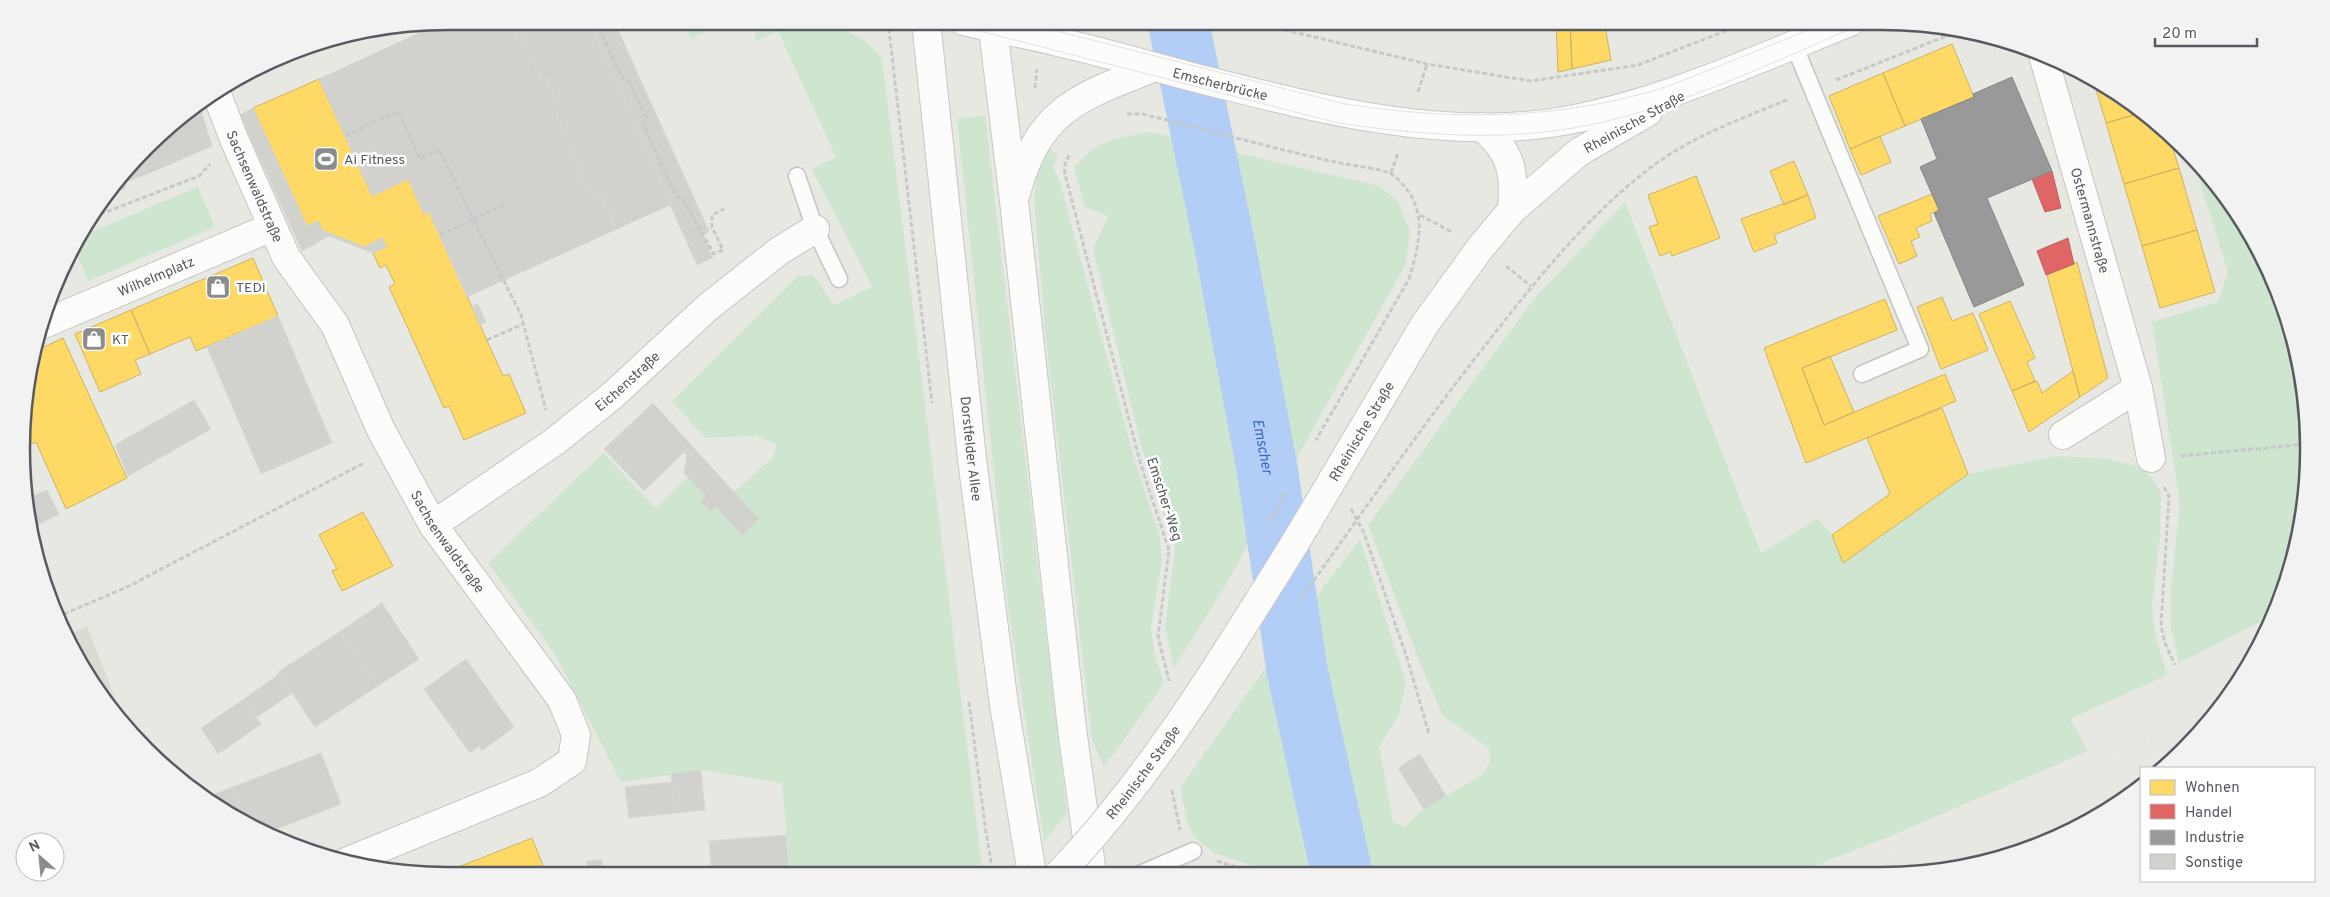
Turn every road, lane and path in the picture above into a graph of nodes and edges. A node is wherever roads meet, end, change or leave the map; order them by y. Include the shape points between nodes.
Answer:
1 (600, 30) edge
2 (889, 30) edge
3 (927, 30) edge
4 (993, 30) edge
5 (1011, 30) edge
6 (1280, 30) edge
7 (1728, 30) edge
8 (1830, 30) edge
9 (1949, 36) edge
10 (1794, 45) junction
11 (1427, 64) junction
12 (2045, 64) edge
13 (1155, 67) junction
14 (1737, 68) junction
15 (1037, 71) dead end
16 (1422, 80) dead end
17 (1035, 88) dead end
18 (1813, 89) junction
19 (219, 99) edge
20 (1122, 114) dead end
21 (898, 116) dead end
22 (1482, 127) junction
23 (345, 136) dead end
24 (234, 139) junction
25 (1072, 148) dead end
26 (1396, 158) dead end
27 (1391, 173) junction
28 (797, 176) dead end
29 (1014, 201) junction
30 (507, 204) dead end
31 (724, 209) dead end
32 (1512, 210) junction
33 (103, 213) edge
34 (473, 219) junction
35 (272, 227) junction
36 (815, 229) junction
37 (440, 235) dead end
38 (839, 279) dead end
39 (50, 321) edge
40 (523, 324) junction
41 (487, 340) dead end
42 (1862, 374) dead end
43 (2138, 388) junction
44 (2063, 436) dead end
45 (1316, 441) dead end
46 (554, 442) junction
47 (2300, 445) edge
48 (391, 450) junction
49 (2151, 458) junction
50 (1334, 478) junction
51 (1291, 484) dead end
52 (1286, 493) dead end
53 (1357, 520) junction
54 (433, 524) junction
55 (1305, 593) dead end
56 (64, 614) edge
57 (2175, 665) dead end
58 (1169, 683) dead end
59 (1429, 734) dead end
60 (1172, 789) dead end
61 (1193, 850) junction
62 (358, 857) edge
63 (1031, 867) edge
64 (1066, 867) edge
65 (1091, 867) edge
66 (1155, 867) edge
67 (1234, 867) edge

1 - 31 path via 646,117 644,126 676,196 684,201 714,254 723,250 712,227 712,215
2 - 21 path
3 - 63 main road, Dorstfelder Allee via 972,459 1004,706
4 - 29 main road
5 - 13 main road, Emscherbrücke
6 - 11 path
7 - 11 path via 1638,65 1531,81
8 - 10 main road, Rheinische Straße
9 - 18 path
10 - 14 main road, Rheinische Straße
10 - 18 lane
11 - 16 path
12 - 43 main road, Ostermannstraße
13 - 22 main road, Emscherbrücke via 1303,104 1408,123
13 - 29 main road via 1086,96 1052,120 1024,164
14 - 22 main road, Rheinische Straße via 1612,112 1550,123
14 - 32 main road, Rheinische Straße via 1654,108 1579,152
15 - 17 path
18 - 42 lane via 1920,349
18 - 53 path via 1703,135 1651,168 1592,219 1531,286 1449,391
19 - 24 main road, Sachsenwaldstraße
20 - 27 path via 1142,114
22 - 32 main road via 1499,141 1511,164 1514,185
23 - 34 path via 398,111 420,159 440,150
24 - 33 path via 199,176
24 - 35 main road, Sachsenwaldstraße
25 - 58 path, Emscher-Weg via 1065,174 1140,462 1170,550 1158,636
26 - 27 path
27 - 45 path via 1411,195 1420,215 1418,250 1409,279
28 - 36 lane
29 - 65 main road via 1072,729
30 - 34 path
32 - 50 main road, Rheinische Straße via 1425,324
34 - 37 path
34 - 40 path via 505,279
35 - 39 main road, Wilhelmplatz
35 - 48 main road, Sachsenwaldstraße via 286,257 335,325
36 - 38 lane
36 - 46 main road, Eichenstraße via 779,251 708,307 613,396
40 - 41 path
40 - 46 path
43 - 44 main road
43 - 49 main road, Ostermannstraße
46 - 54 main road, Eichenstraße
47 - 49 path
48 - 54 main road, Sachsenwaldstraße
48 - 56 path via 127,587
49 - 57 path via 2169,496 2161,626
50 - 53 path
50 - 64 main road, Rheinische Straße, bridge via 1208,682 1119,804
51 - 52 path
53 - 55 path
53 - 59 path via 1408,662
54 - 62 main road, Sachsenwaldstraße via 562,700 576,735 572,761 539,783
60 - 61 path via 1179,827
61 - 66 lane
61 - 67 path via 1206,859

